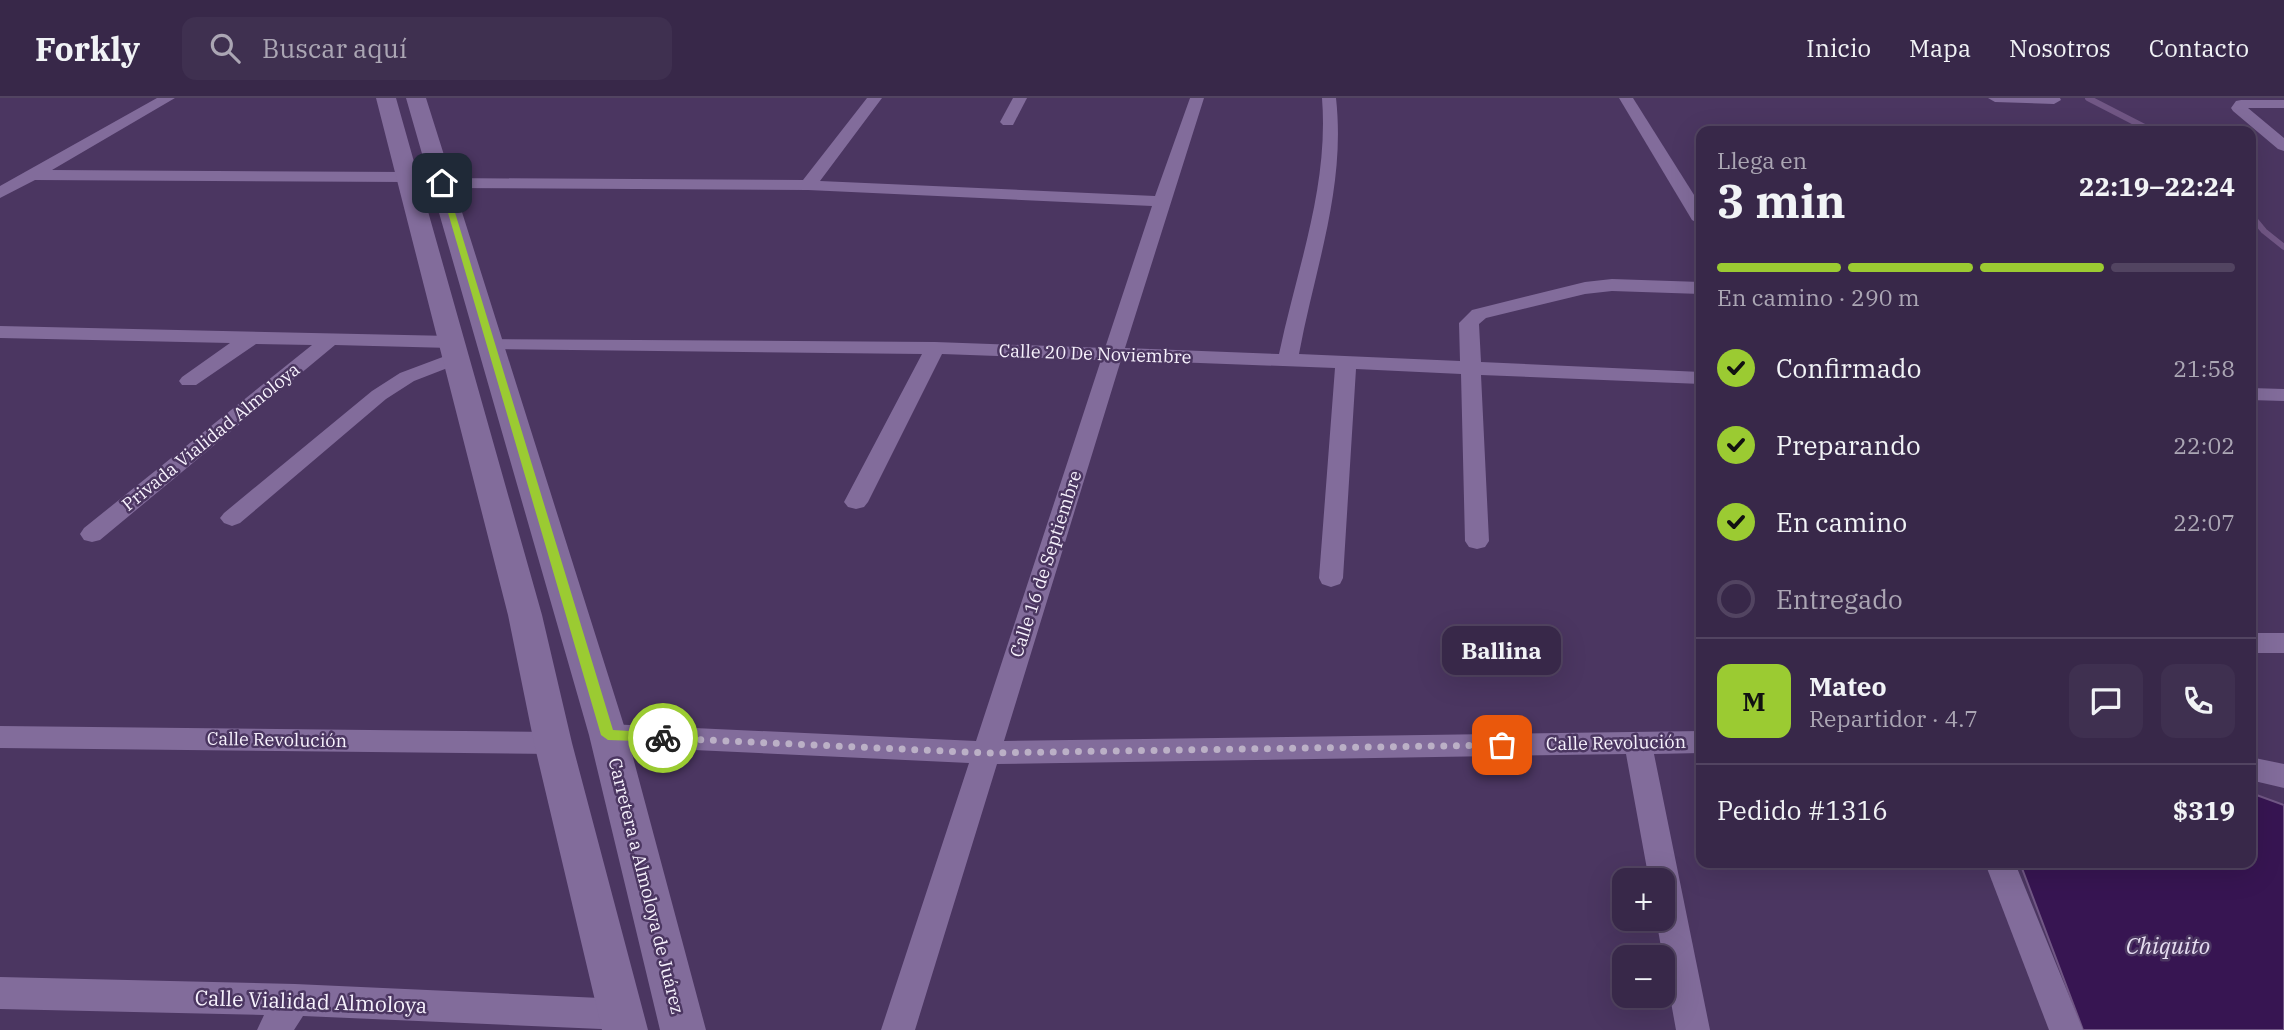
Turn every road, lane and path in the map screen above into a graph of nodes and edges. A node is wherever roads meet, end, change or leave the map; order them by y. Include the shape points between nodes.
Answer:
1 (168, 98) edge
2 (386, 98) edge
3 (416, 98) edge
4 (875, 98) edge
5 (1020, 98) edge
6 (1197, 98) edge
7 (1329, 98) edge
8 (1626, 98) edge
9 (1994, 98) edge
10 (2054, 100) edge
11 (2284, 104) edge
12 (1008, 122) dead end
13 (2284, 146) edge
14 (31, 176) junction
15 (406, 177) junction
16 (442, 183) junction
17 (808, 185) junction
18 (0, 193) edge
19 (1162, 201) junction
20 (1696, 210) edge
21 (1696, 288) edge
22 (0, 332) edge
23 (252, 337) junction
24 (331, 339) junction
25 (488, 343) junction
26 (935, 348) junction
27 (453, 350) junction
28 (1112, 354) junction
29 (1288, 360) junction
30 (1346, 362) junction
31 (1472, 368) junction
32 (1696, 378) edge
33 (189, 381) dead end
34 (2256, 394) edge
35 (2284, 395) edge
36 (537, 499) junction
37 (856, 502) dead end
38 (497, 511) junction
39 (232, 518) dead end
40 (92, 534) dead end
41 (1477, 541) dead end
42 (1331, 578) dead end
43 (2256, 643) edge
44 (2284, 643) edge
45 (608, 735) junction
46 (0, 737) edge
47 (1696, 742) edge
48 (553, 743) junction
49 (1638, 743) junction
50 (986, 753) junction
51 (2256, 769) edge
52 (2284, 776) edge
53 (2002, 868) edge
54 (0, 993) edge
55 (295, 1000) junction
56 (624, 1022) edge
57 (274, 1030) edge
58 (683, 1030) edge
59 (898, 1030) edge
60 (1693, 1030) edge
61 (2066, 1030) edge

1 - 14 street
2 - 15 main road
3 - 16 main road, Carretera a Almoloya de Juárez
4 - 17 street
5 - 12 street
6 - 19 street, Calle 16 de Septiembre
7 - 29 street via 1333,138 1326,206
8 - 20 street
9 - 10 street
11 - 13 street via 2241,104 2238,108
14 - 15 street
14 - 18 street
15 - 27 main road
16 - 17 street
16 - 25 main road, Carretera a Almoloya de Juárez
17 - 19 street
19 - 28 street, Calle 16 de Septiembre
21 - 31 street via 1585,288 1479,314 1469,323
22 - 23 street
23 - 24 street
23 - 33 street
24 - 27 street
24 - 40 street, Privada Vialidad Almoloya
25 - 26 street, Calle 20 De Noviembre
25 - 36 main road, Carretera a Almoloya de Juárez
26 - 28 street, Calle 20 De Noviembre
26 - 37 street
27 - 38 main road
27 - 39 street via 379,395
28 - 29 street, Calle 20 De Noviembre
28 - 50 street, Calle 16 de Septiembre
29 - 30 street, Calle 20 De Noviembre
30 - 31 street, Calle 20 De Noviembre
30 - 42 street
31 - 32 street, Calle 20 De Noviembre
31 - 41 street
34 - 35 street
36 - 38 main road
36 - 45 main road, Carretera a Almoloya de Juárez
38 - 48 main road
43 - 44 street
45 - 50 street, Calle Revolución
45 - 58 main road, Carretera a Almoloya de Juárez
46 - 48 street, Calle Revolución
47 - 49 street, Calle Revolución
48 - 56 main road
49 - 50 street, Calle Revolución
49 - 60 street
50 - 59 street, Calle 16 de Septiembre
51 - 52 street
53 - 61 street
54 - 55 street, Calle Vialidad Almoloya
55 - 56 street, Calle Vialidad Almoloya
55 - 57 street

